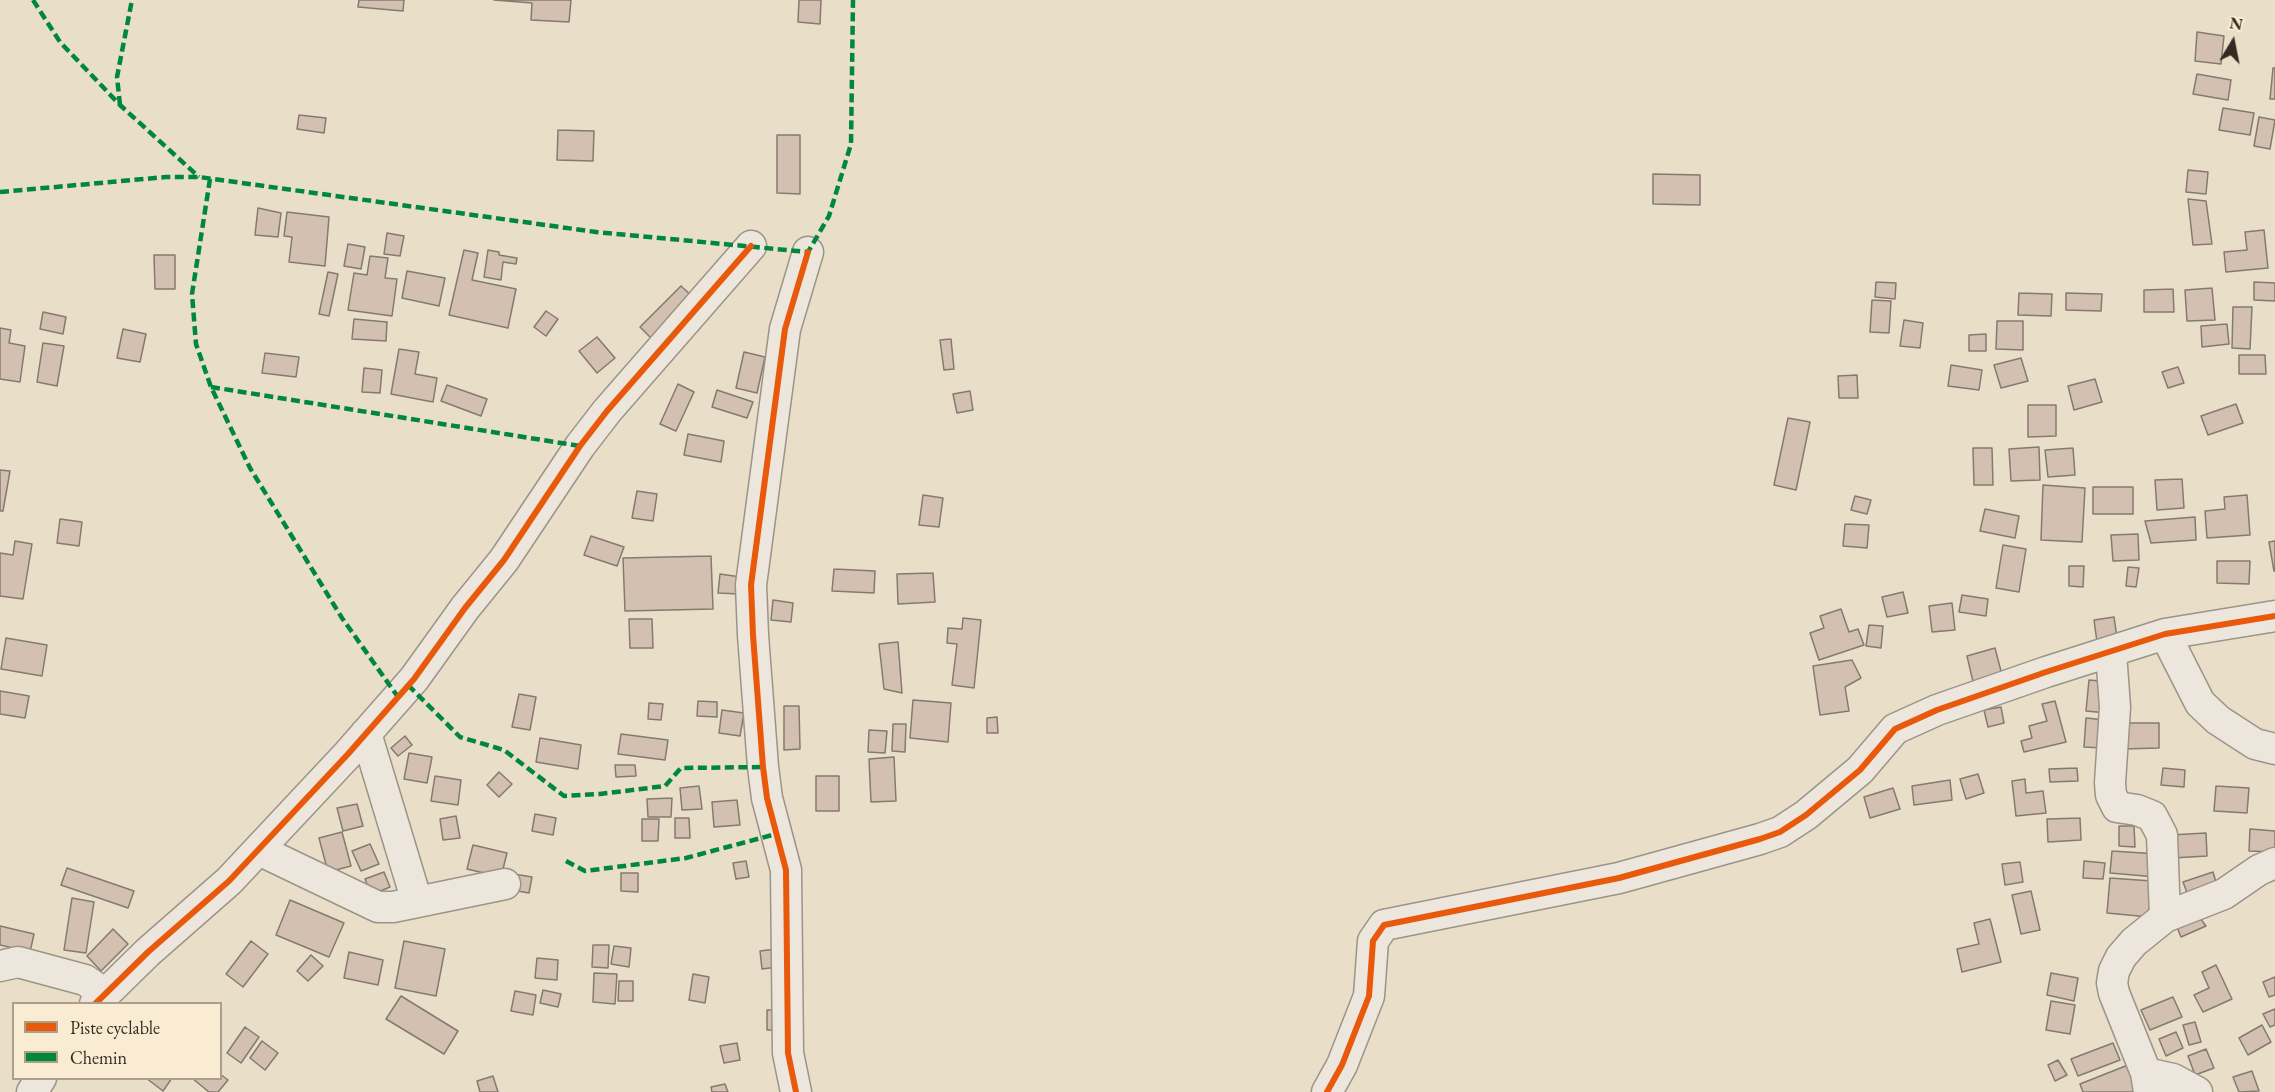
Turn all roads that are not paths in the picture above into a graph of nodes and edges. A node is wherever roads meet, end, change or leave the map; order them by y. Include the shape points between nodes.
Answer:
1 (751, 246) dead end
2 (808, 252) dead end
3 (2275, 616) edge
4 (2165, 634) junction
5 (2111, 653) junction
6 (366, 733) junction
7 (2275, 749) edge
8 (259, 850) junction
9 (2275, 863) edge
10 (506, 884) dead end
11 (417, 902) junction
12 (2165, 917) junction
13 (0, 966) edge
14 (100, 998) edge
15 (2147, 1082) edge
16 (796, 1092) edge
17 (1327, 1092) edge
18 (2197, 1092) edge

1 - 6 street via 607,411 504,560 414,679
2 - 16 street via 785,329 752,585 765,788 786,870 788,1053
3 - 4 street
4 - 5 street
4 - 7 street via 2200,703 2255,744
5 - 12 street via 2115,707 2111,795 2117,807 2152,816 2162,835
5 - 17 street via 1959,702 1895,729 1860,770 1780,832 1619,878 1384,925 1373,941 1369,996
6 - 8 street
6 - 11 street
8 - 11 street via 378,907
8 - 14 street
9 - 12 street via 2224,894
10 - 11 street
12 - 15 street via 2121,957 2112,983
13 - 14 street via 18,962 85,981
15 - 18 street via 2173,1079

